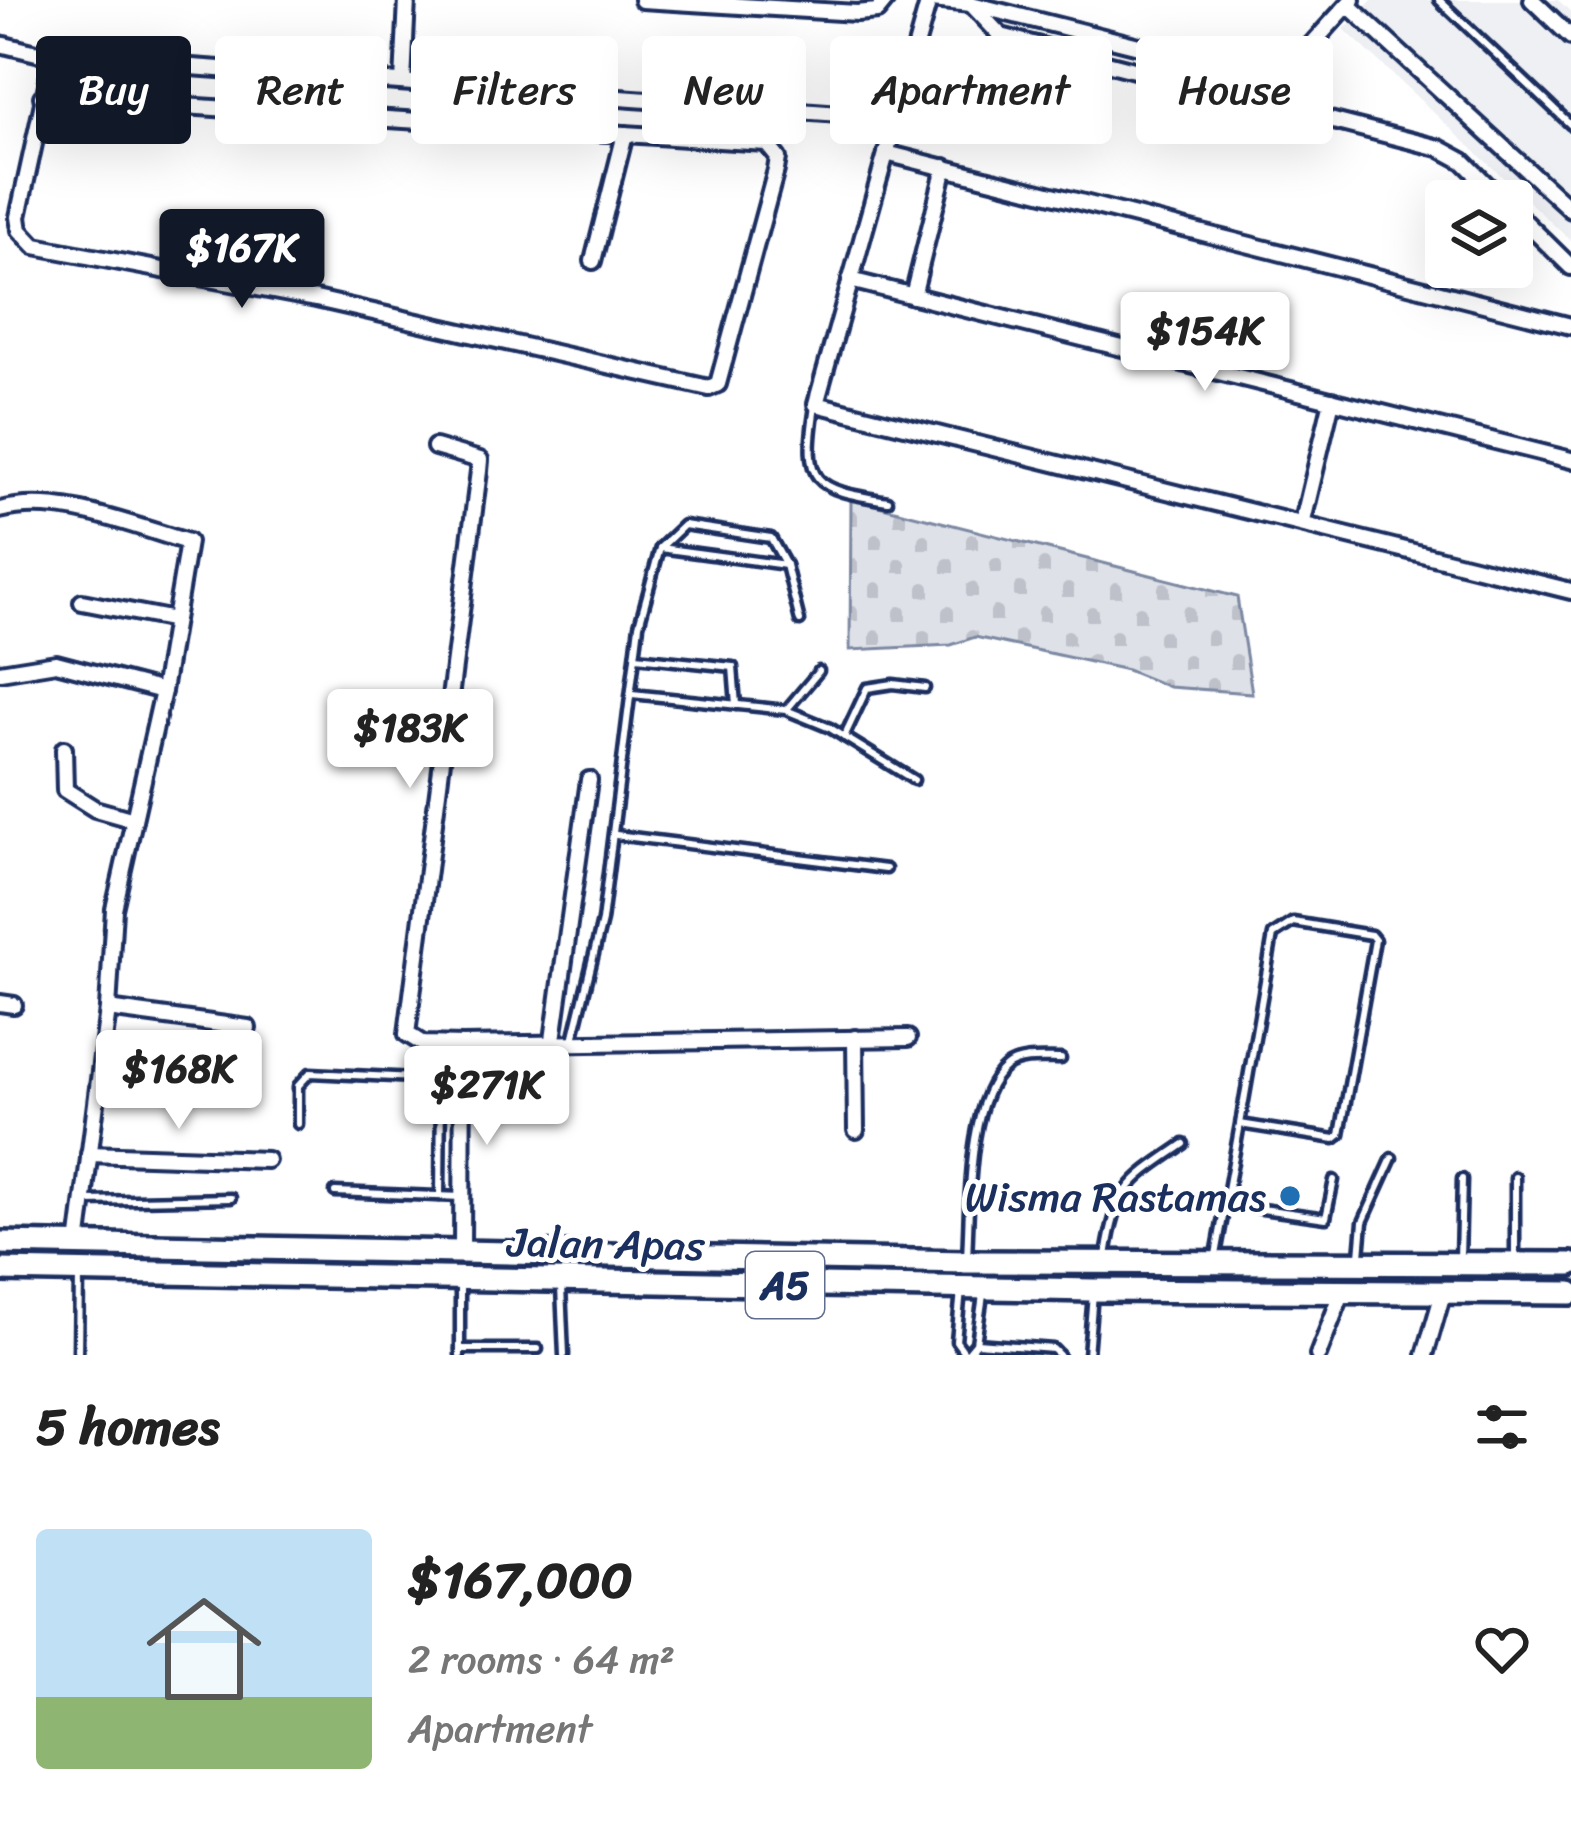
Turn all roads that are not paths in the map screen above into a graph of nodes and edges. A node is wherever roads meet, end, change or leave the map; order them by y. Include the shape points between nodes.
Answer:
1 (407, 0) edge
2 (642, 0) edge
3 (886, 0) edge
4 (931, 0) edge
5 (1439, 0) edge
6 (1532, 0) edge
7 (1350, 2) edge
8 (971, 4) junction
9 (1007, 6) edge
10 (920, 36) edge
11 (1571, 37) edge
12 (0, 44) edge
13 (36, 53) edge
14 (191, 67) edge
15 (403, 82) junction
16 (191, 106) edge
17 (830, 113) edge
18 (1571, 125) edge
19 (36, 131) edge
20 (625, 134) junction
21 (889, 144) edge
22 (886, 153) junction
23 (945, 167) junction
24 (1481, 180) edge
25 (1571, 211) edge
26 (1533, 230) edge
27 (593, 261) dead end
28 (1571, 267) edge
29 (850, 280) junction
30 (914, 296) junction
31 (1571, 326) edge
32 (1331, 400) junction
33 (816, 404) junction
34 (435, 447) dead end
35 (1571, 460) edge
36 (888, 501) dead end
37 (0, 509) edge
38 (1303, 521) junction
39 (660, 548) junction
40 (786, 565) junction
41 (1571, 591) edge
42 (82, 602) dead end
43 (175, 620) junction
44 (800, 621) dead end
45 (636, 658) junction
46 (819, 671) dead end
47 (0, 672) edge
48 (926, 688) dead end
49 (163, 691) junction
50 (632, 694) junction
51 (736, 705) junction
52 (786, 710) junction
53 (844, 737) junction
54 (64, 749) dead end
55 (589, 780) dead end
56 (914, 780) dead end
57 (134, 820) junction
58 (614, 835) junction
59 (886, 869) dead end
60 (108, 1009) junction
61 (248, 1028) dead end
62 (855, 1038) junction
63 (908, 1038) dead end
64 (553, 1040) junction
65 (573, 1040) junction
66 (463, 1045) junction
67 (1061, 1059) dead end
68 (298, 1124) dead end
69 (1240, 1124) junction
70 (856, 1130) dead end
71 (1184, 1144) dead end
72 (89, 1154) junction
73 (1392, 1158) dead end
74 (267, 1160) dead end
75 (1515, 1177) dead end
76 (1462, 1179) dead end
77 (1334, 1180) dead end
78 (335, 1192) dead end
79 (440, 1196) junction
80 (462, 1197) junction
81 (231, 1198) dead end
82 (83, 1202) junction
83 (1226, 1204) junction
84 (0, 1244) edge
85 (78, 1245) junction
86 (462, 1252) junction
87 (968, 1253) junction
88 (703, 1257) junction
89 (1105, 1263) junction
90 (1215, 1264) junction
91 (1360, 1264) junction
92 (1460, 1264) junction
93 (1515, 1264) junction
94 (1571, 1264) edge
95 (0, 1270) edge
96 (79, 1272) junction
97 (460, 1279) junction
98 (561, 1282) junction
99 (770, 1284) junction
100 (973, 1288) junction
101 (1093, 1290) junction
102 (1252, 1292) junction
103 (1342, 1293) junction
104 (1443, 1293) junction
105 (1571, 1293) edge
106 (976, 1343) junction
107 (538, 1349) dead end
108 (460, 1352) edge
109 (78, 1355) edge
110 (564, 1355) edge
111 (1059, 1355) edge
112 (1088, 1355) edge
113 (1318, 1355) edge
114 (1425, 1355) edge

1 - 15 street
2 - 3 street via 857,13
4 - 8 street
4 - 10 street
5 - 18 lane
6 - 11 street
7 - 9 street via 1292,66 1267,77
7 - 25 street
8 - 9 street
8 - 24 street via 1001,36 1452,153
12 - 13 street
14 - 15 street
15 - 17 street
16 - 20 street
19 - 20 street via 18,217 35,246 316,299 709,388 722,375 778,158 755,140
20 - 27 street
21 - 22 street
22 - 23 street
22 - 29 street
23 - 30 street
23 - 31 street
26 - 28 street
29 - 30 street
29 - 33 street
30 - 32 street
32 - 35 street
32 - 38 street
33 - 36 lane via 808,453 816,478 835,493
33 - 38 street
34 - 66 street via 480,460 406,1021 407,1034 423,1044
37 - 43 street via 99,516 188,542
38 - 41 street
39 - 40 lane
39 - 40 lane via 684,525 723,530 771,538
39 - 45 lane
40 - 44 lane
42 - 43 street
43 - 49 street
45 - 50 lane
45 - 51 lane via 733,667
46 - 52 lane
47 - 49 street via 56,663
48 - 53 lane via 867,688
49 - 57 street
50 - 51 lane
50 - 58 lane
51 - 52 lane
52 - 53 lane
53 - 56 lane
54 - 57 street via 65,790
55 - 64 street
57 - 60 street via 114,909
58 - 59 lane
58 - 65 lane
60 - 61 street
60 - 72 street
62 - 63 street
62 - 65 street
62 - 70 street
64 - 65 street
64 - 66 street
66 - 80 street
67 - 87 lane via 1016,1062 993,1083 975,1143
68 - 79 lane via 298,1086 310,1073 436,1079
69 - 69 lane via 1340,1135 1371,935 1293,922 1273,935
69 - 83 lane
71 - 89 lane via 1118,1196
72 - 74 street
72 - 82 street
73 - 91 lane via 1361,1228
75 - 93 lane
76 - 92 lane
77 - 83 lane via 1326,1218
78 - 79 lane
79 - 80 lane
80 - 86 street
81 - 82 lane
82 - 85 street
83 - 90 lane
84 - 85 highway, Jalan Apas / A5
85 - 86 highway, Jalan Apas / A5
86 - 88 highway, Jalan Apas / A5
87 - 88 highway, Jalan Apas / A5
87 - 89 highway, Jalan Apas / A5
88 - 99 highway via 761,1266
89 - 90 highway, Jalan Apas / A5
90 - 91 highway, Jalan Apas / A5
90 - 102 highway via 1224,1282
91 - 92 highway, Jalan Apas / A5
92 - 93 highway, Jalan Apas / A5
93 - 94 highway, Jalan Apas / A5
95 - 96 highway, Jalan Apas / A5
96 - 97 highway, Jalan Apas / A5
96 - 109 lane
97 - 98 highway, Jalan Apas / A5
97 - 108 lane
98 - 99 highway, Jalan Apas / A5
98 - 110 lane
99 - 100 highway, Jalan Apas / A5
100 - 101 highway, Jalan Apas / A5
100 - 106 lane
100 - 106 lane via 956,1341 966,1355
101 - 102 highway, Jalan Apas / A5
101 - 112 lane
102 - 103 highway, Jalan Apas / A5
103 - 104 highway, Jalan Apas / A5
103 - 113 street
104 - 105 highway, Jalan Apas / A5
104 - 114 street
106 - 111 lane
107 - 108 lane

